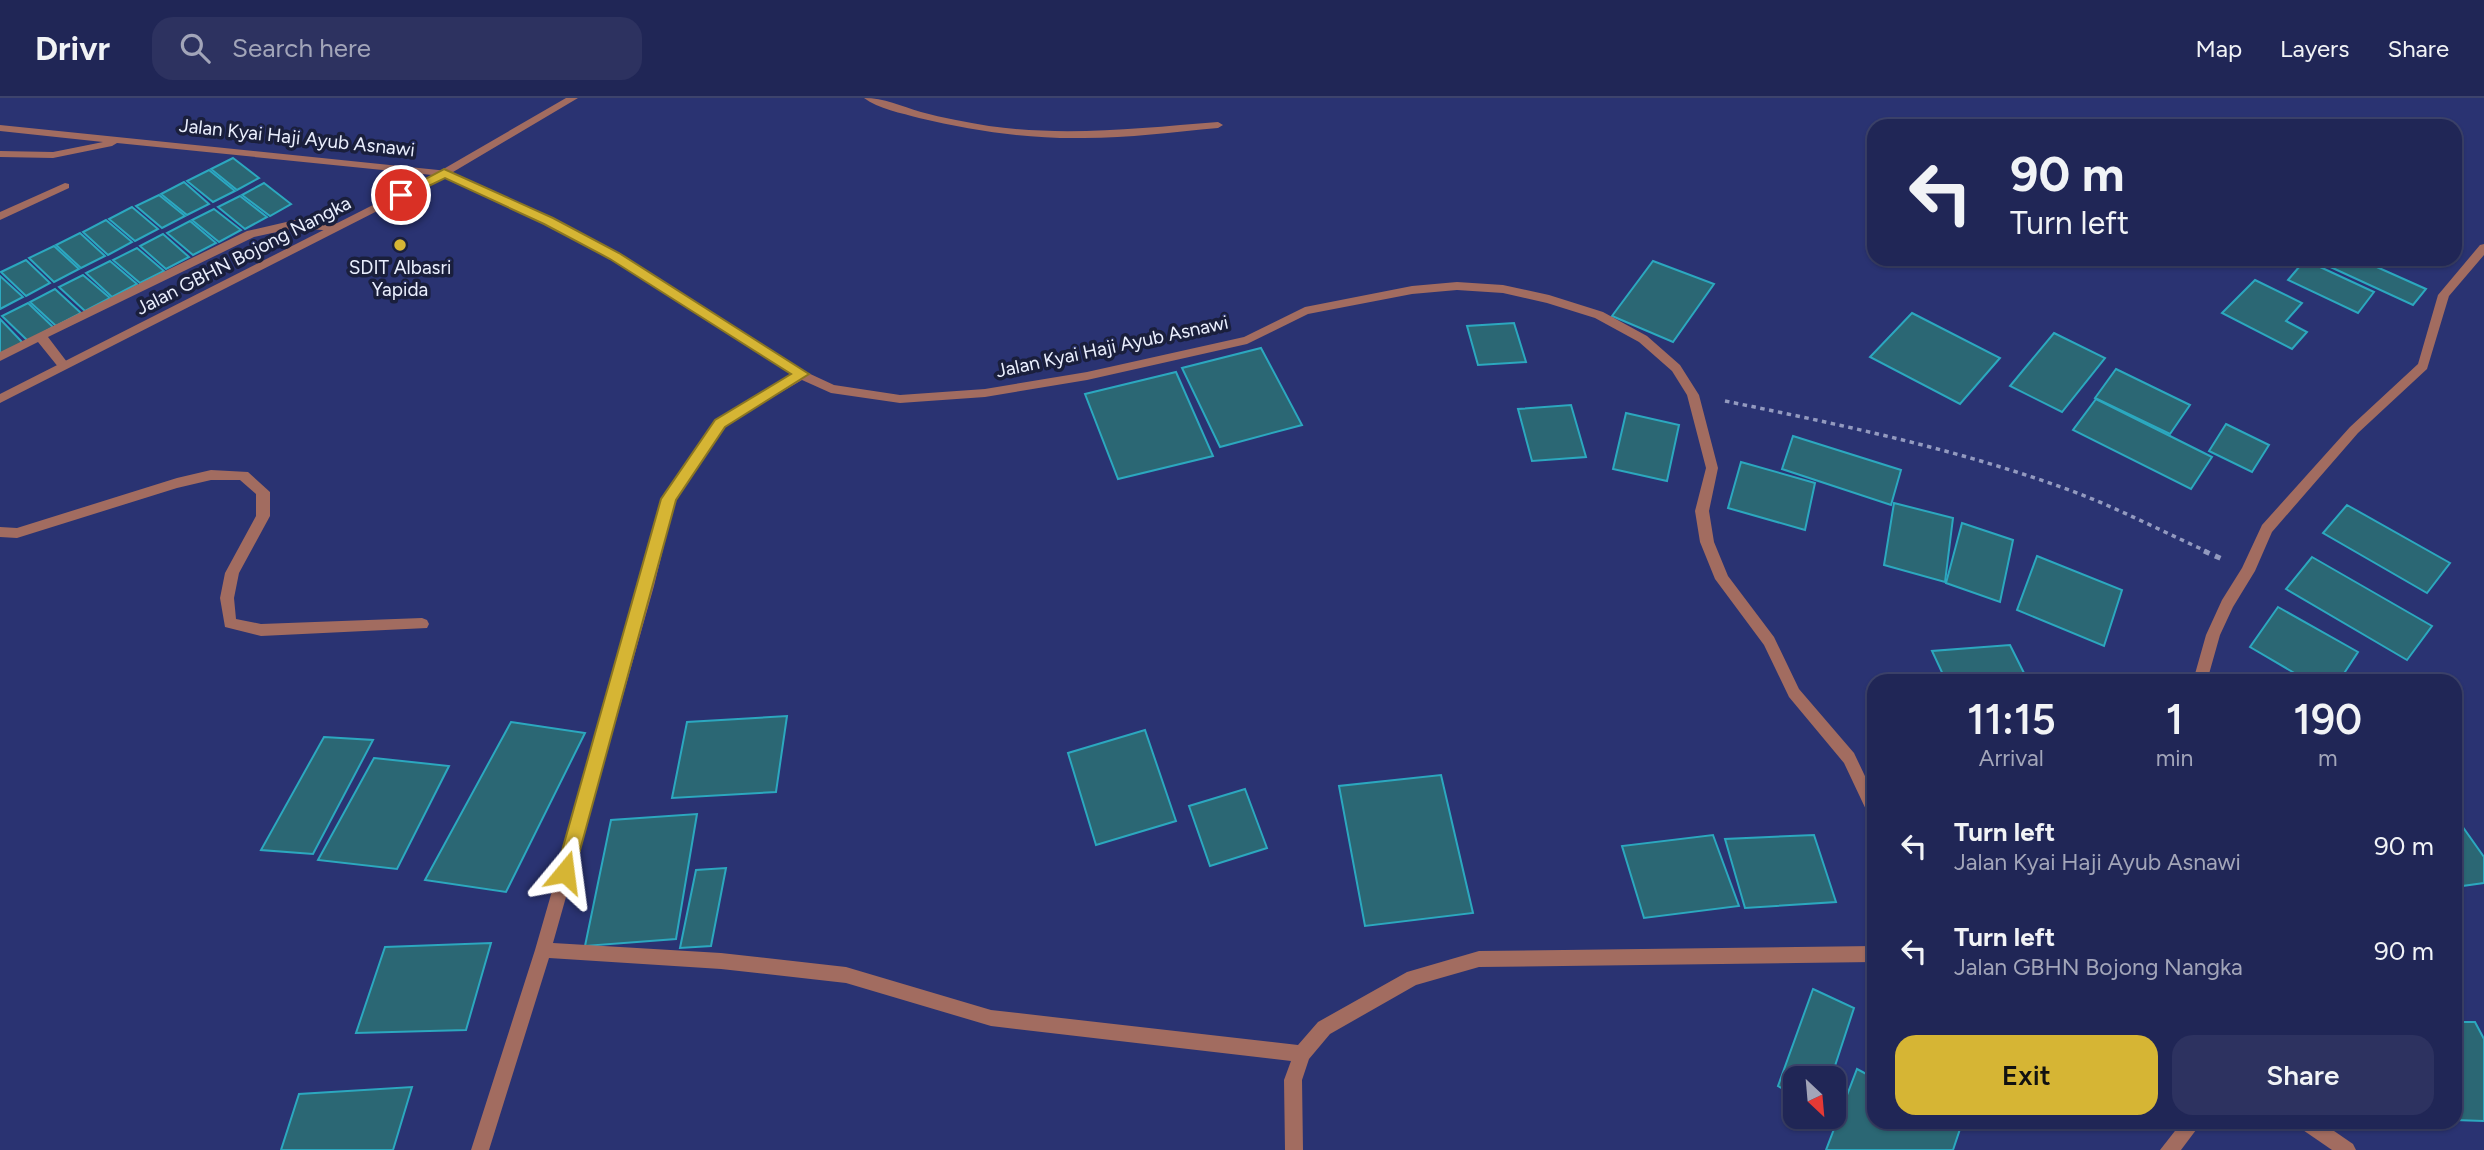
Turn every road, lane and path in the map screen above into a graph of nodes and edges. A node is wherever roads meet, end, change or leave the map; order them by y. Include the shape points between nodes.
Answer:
1 (573, 98) edge
2 (869, 98) edge
3 (1218, 125) dead end
4 (0, 128) edge
5 (120, 141) junction
6 (0, 154) edge
7 (444, 173) junction
8 (65, 187) dead end
9 (0, 216) edge
10 (336, 227) junction
11 (2484, 248) edge
12 (40, 336) junction
13 (0, 357) edge
14 (63, 365) junction
15 (802, 374) junction
16 (1693, 395) junction
17 (0, 399) edge
18 (0, 532) edge
19 (2248, 571) junction
20 (422, 624) dead end
21 (2202, 674) edge
22 (1867, 796) edge
23 (543, 950) junction
24 (1867, 954) edge
25 (1302, 1054) junction
26 (2187, 1129) edge
27 (2316, 1129) edge
28 (480, 1150) edge
29 (1294, 1150) edge
30 (2169, 1150) edge
31 (2347, 1150) edge

1 - 7 street, Jalan GBHN Bojong Nangka
2 - 3 street via 905,112 979,129 1052,135
4 - 5 street, Jalan Kyai Haji Ayub Asnawi
5 - 6 street via 53,155
5 - 7 street, Jalan Kyai Haji Ayub Asnawi
7 - 10 street, Jalan GBHN Bojong Nangka
7 - 15 street, Jalan Kyai Haji Ayub Asnawi via 614,256
8 - 9 street
10 - 12 street via 295,224 251,234
10 - 14 street, Jalan GBHN Bojong Nangka
11 - 19 street via 2444,295 2423,366 2354,430 2267,529
12 - 13 street
12 - 14 street
14 - 17 street, Jalan GBHN Bojong Nangka
15 - 16 street, Jalan Kyai Haji Ayub Asnawi via 831,389 900,399 985,393 1087,376 1247,340 1305,312 1457,285 1503,289 1599,315 1643,339 1676,368
15 - 23 street via 720,423 669,499
16 - 19 path via 1961,455 2063,488
16 - 22 street, Jalan Kyai Haji Ayub Asnawi via 1712,468 1702,511 1707,542 1722,579 1769,641 1794,693 1849,758
18 - 20 street via 17,533 211,475 243,475 263,492 262,516 232,573 227,598 230,623 261,630
19 - 21 street via 2213,635
23 - 25 street via 721,961 846,975 991,1018
23 - 28 street
24 - 25 street via 1479,959 1413,978 1324,1028
25 - 29 street via 1293,1080
26 - 30 street
27 - 31 street

